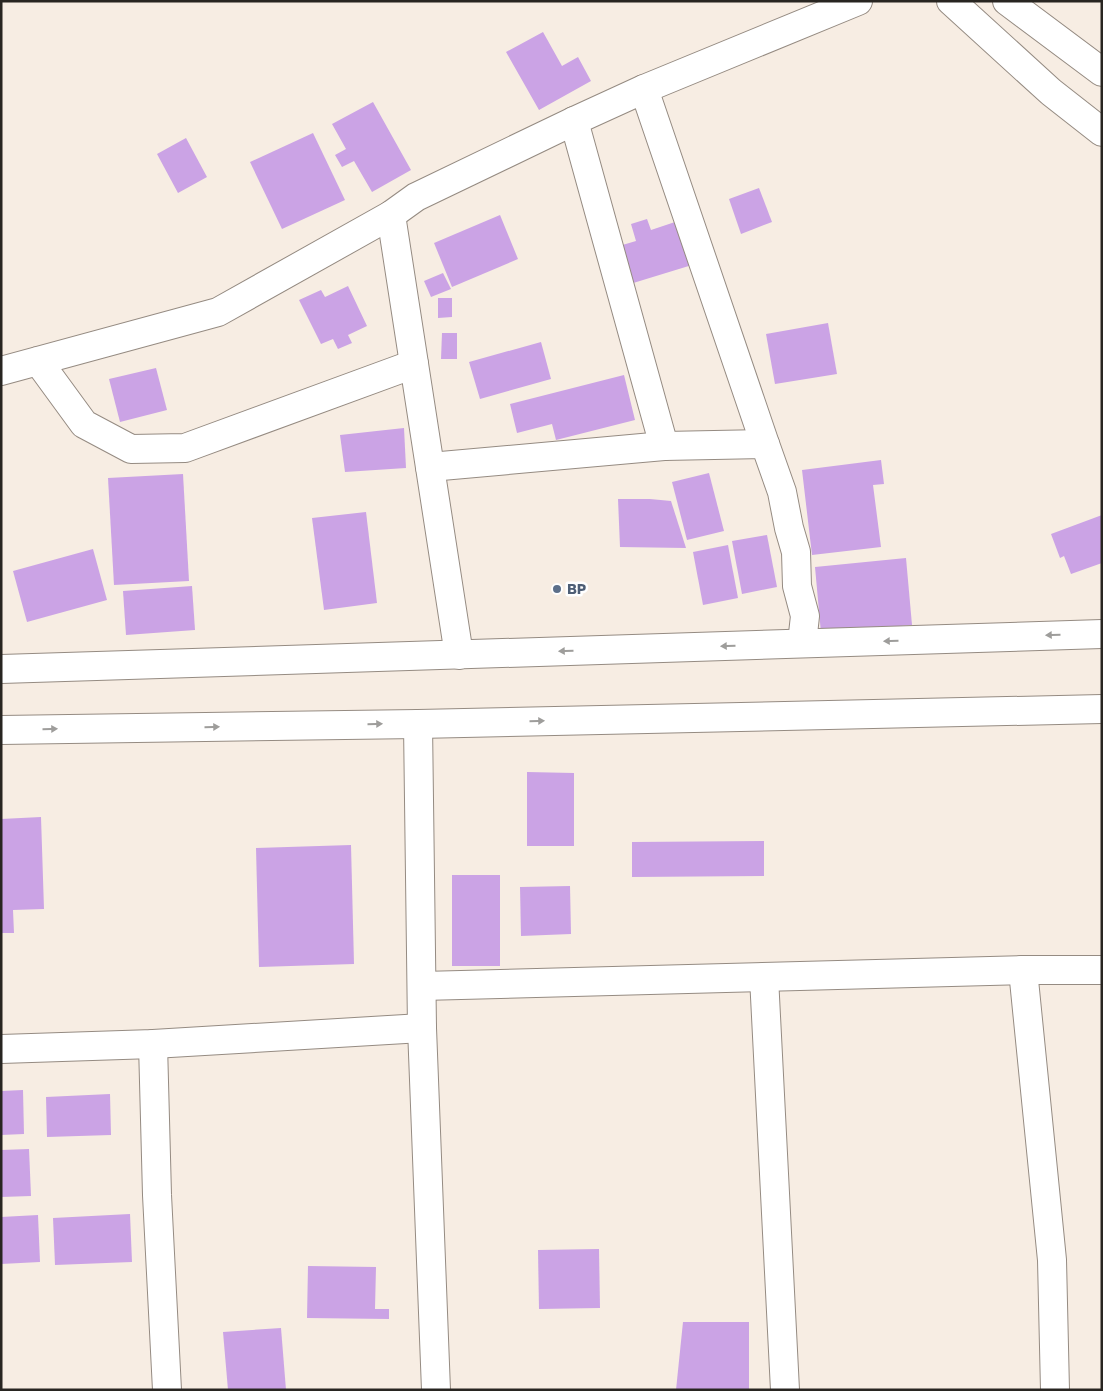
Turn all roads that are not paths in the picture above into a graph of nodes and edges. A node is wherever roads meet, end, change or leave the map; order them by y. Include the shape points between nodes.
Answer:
1 (858, 1) edge
2 (951, 1) edge
3 (1007, 1) edge
4 (1102, 72) edge
5 (644, 89) junction
6 (574, 121) junction
7 (1102, 132) edge
8 (391, 216) junction
9 (38, 361) junction
10 (414, 364) junction
11 (1, 371) edge
12 (765, 444) junction
13 (664, 446) junction
14 (430, 467) junction
15 (1102, 634) edge
16 (802, 643) junction
17 (459, 655) junction
18 (1, 669) edge
19 (1102, 709) edge
20 (418, 724) junction
21 (1, 730) edge
22 (1023, 970) junction
23 (1102, 970) edge
24 (764, 977) junction
25 (422, 986) junction
26 (422, 1028) junction
27 (153, 1044) junction
28 (1, 1050) edge
29 (166, 1390) edge
30 (436, 1390) edge
31 (785, 1390) edge
32 (1055, 1390) edge

1 - 5 street
2 - 7 street via 1051,92
3 - 4 street
5 - 6 street
5 - 12 street
6 - 8 street via 416,197
6 - 13 street
8 - 9 street via 218,312
8 - 10 street
9 - 10 street via 84,424 131,449 185,448
9 - 11 street
10 - 14 street
12 - 13 street
12 - 16 street via 782,492 796,552 798,586 805,616
13 - 14 street
14 - 17 street
15 -> 16 street
16 -> 17 street
17 - 18 street
20 -> 19 street
21 -> 20 street
20 - 25 street
22 - 23 street
22 - 24 street
22 - 32 street via 1052,1260
24 - 25 street
24 - 31 street
25 - 26 street
26 - 27 street
26 - 30 street
27 - 28 street
27 - 29 street

